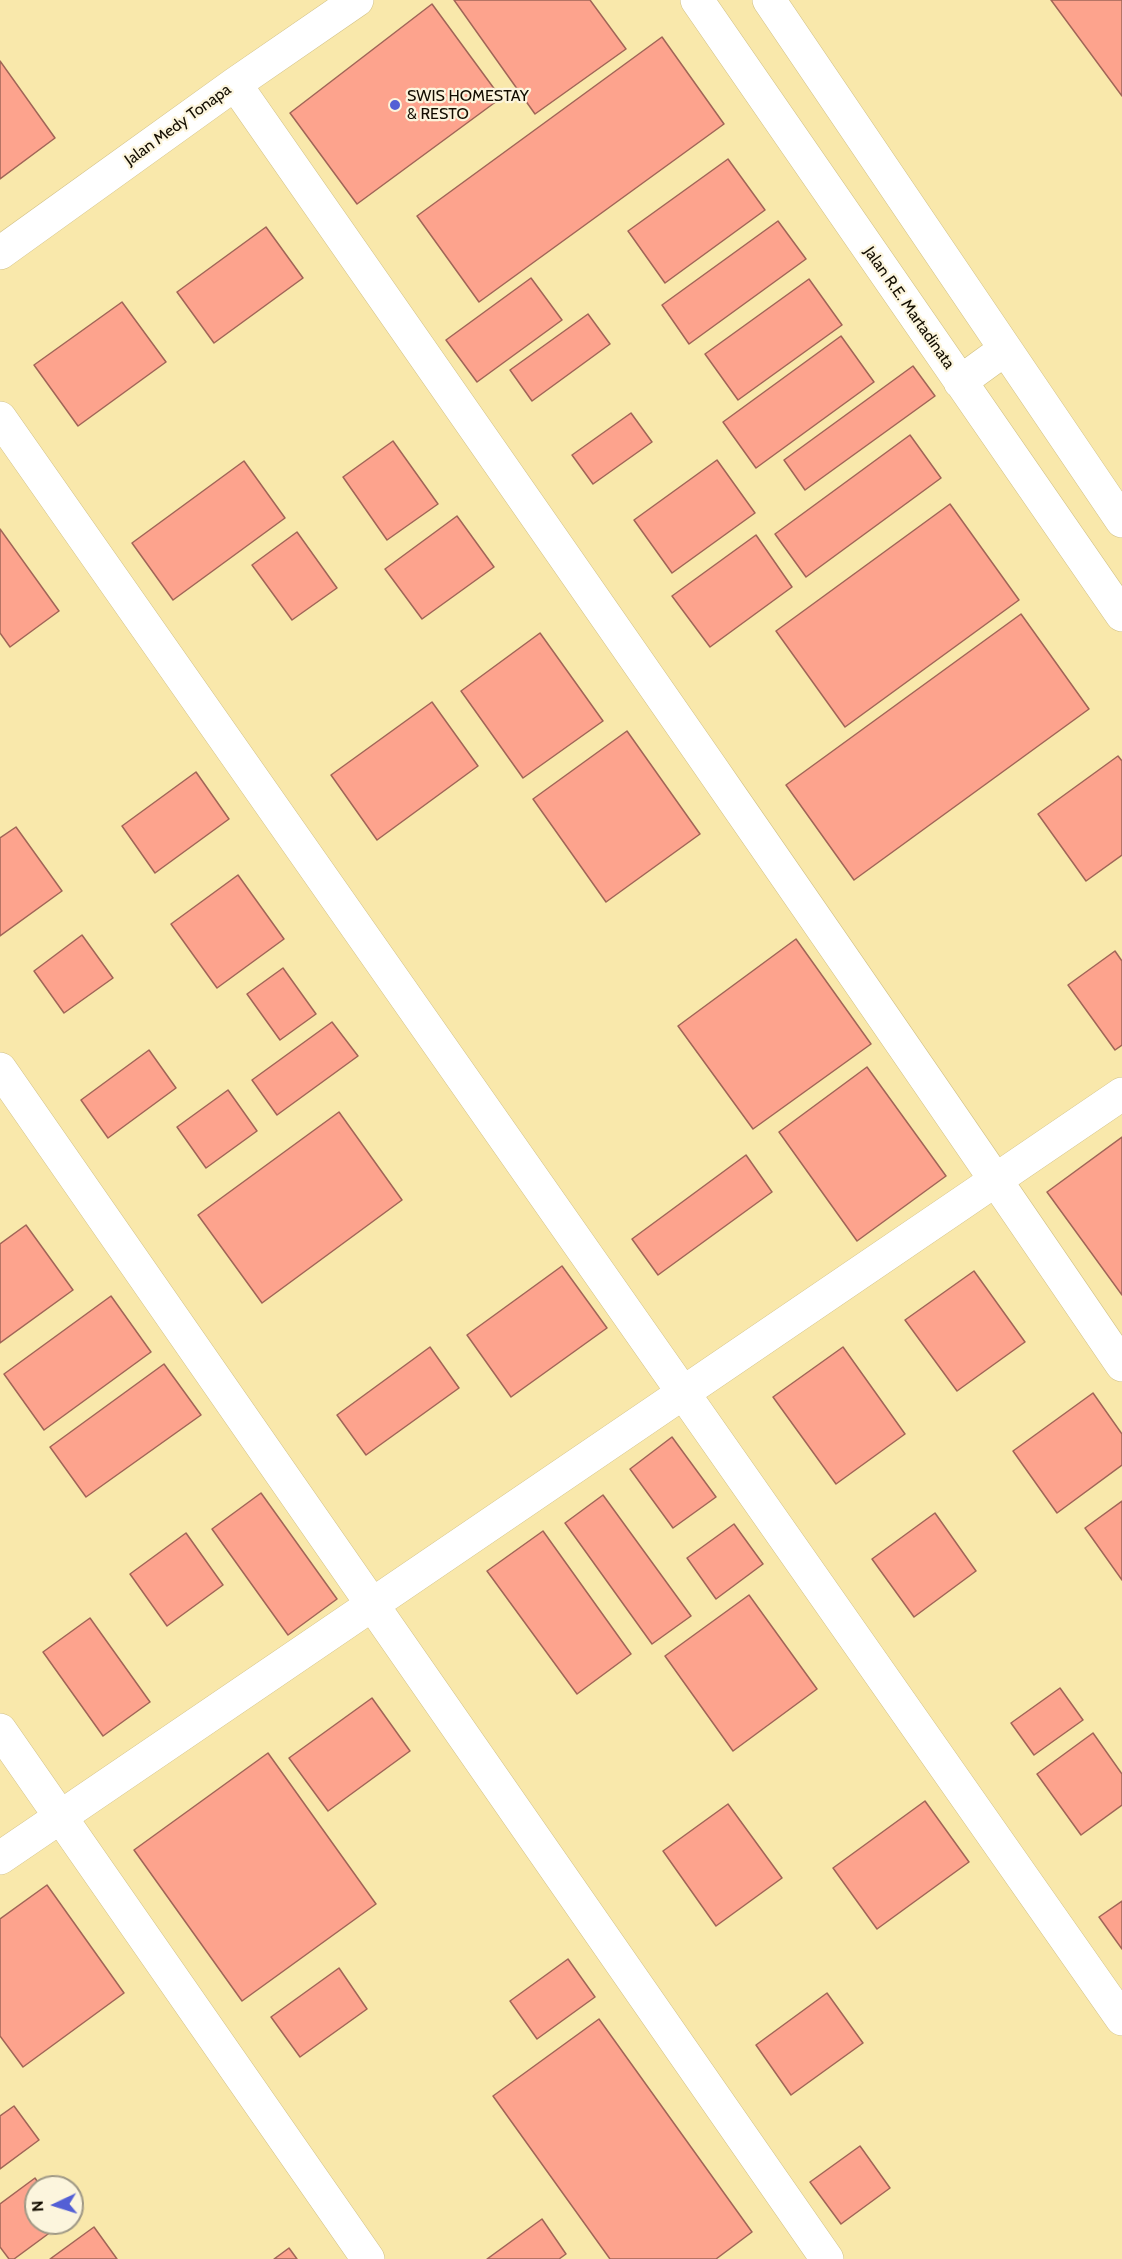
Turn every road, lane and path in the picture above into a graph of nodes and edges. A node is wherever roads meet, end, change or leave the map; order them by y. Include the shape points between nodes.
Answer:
1 (357, 0) edge
2 (697, 0) edge
3 (769, 0) edge
4 (235, 84) junction
5 (0, 253) edge
6 (1004, 350) junction
7 (960, 382) junction
8 (0, 418) edge
9 (1122, 521) edge
10 (1122, 615) edge
11 (0, 1069) edge
12 (1122, 1094) edge
13 (996, 1179) junction
14 (1122, 1365) edge
15 (682, 1393) junction
16 (371, 1604) junction
17 (0, 1730) edge
18 (60, 1816) junction
19 (0, 1858) edge
20 (1122, 2019) edge
21 (368, 2259) edge
22 (826, 2259) edge

1 - 4 main road, Jalan Medy Tonapa
2 - 7 main road, Jalan R.E. Martadinata
3 - 6 main road
4 - 5 main road, Jalan Medy Tonapa
4 - 13 main road
6 - 7 main road
6 - 9 main road
7 - 10 main road, Jalan R.E. Martadinata
8 - 15 main road
11 - 16 main road
12 - 13 main road
13 - 14 main road
13 - 15 main road
15 - 16 main road
15 - 20 main road
16 - 18 main road
16 - 22 main road
17 - 18 main road
18 - 19 main road
18 - 21 main road

